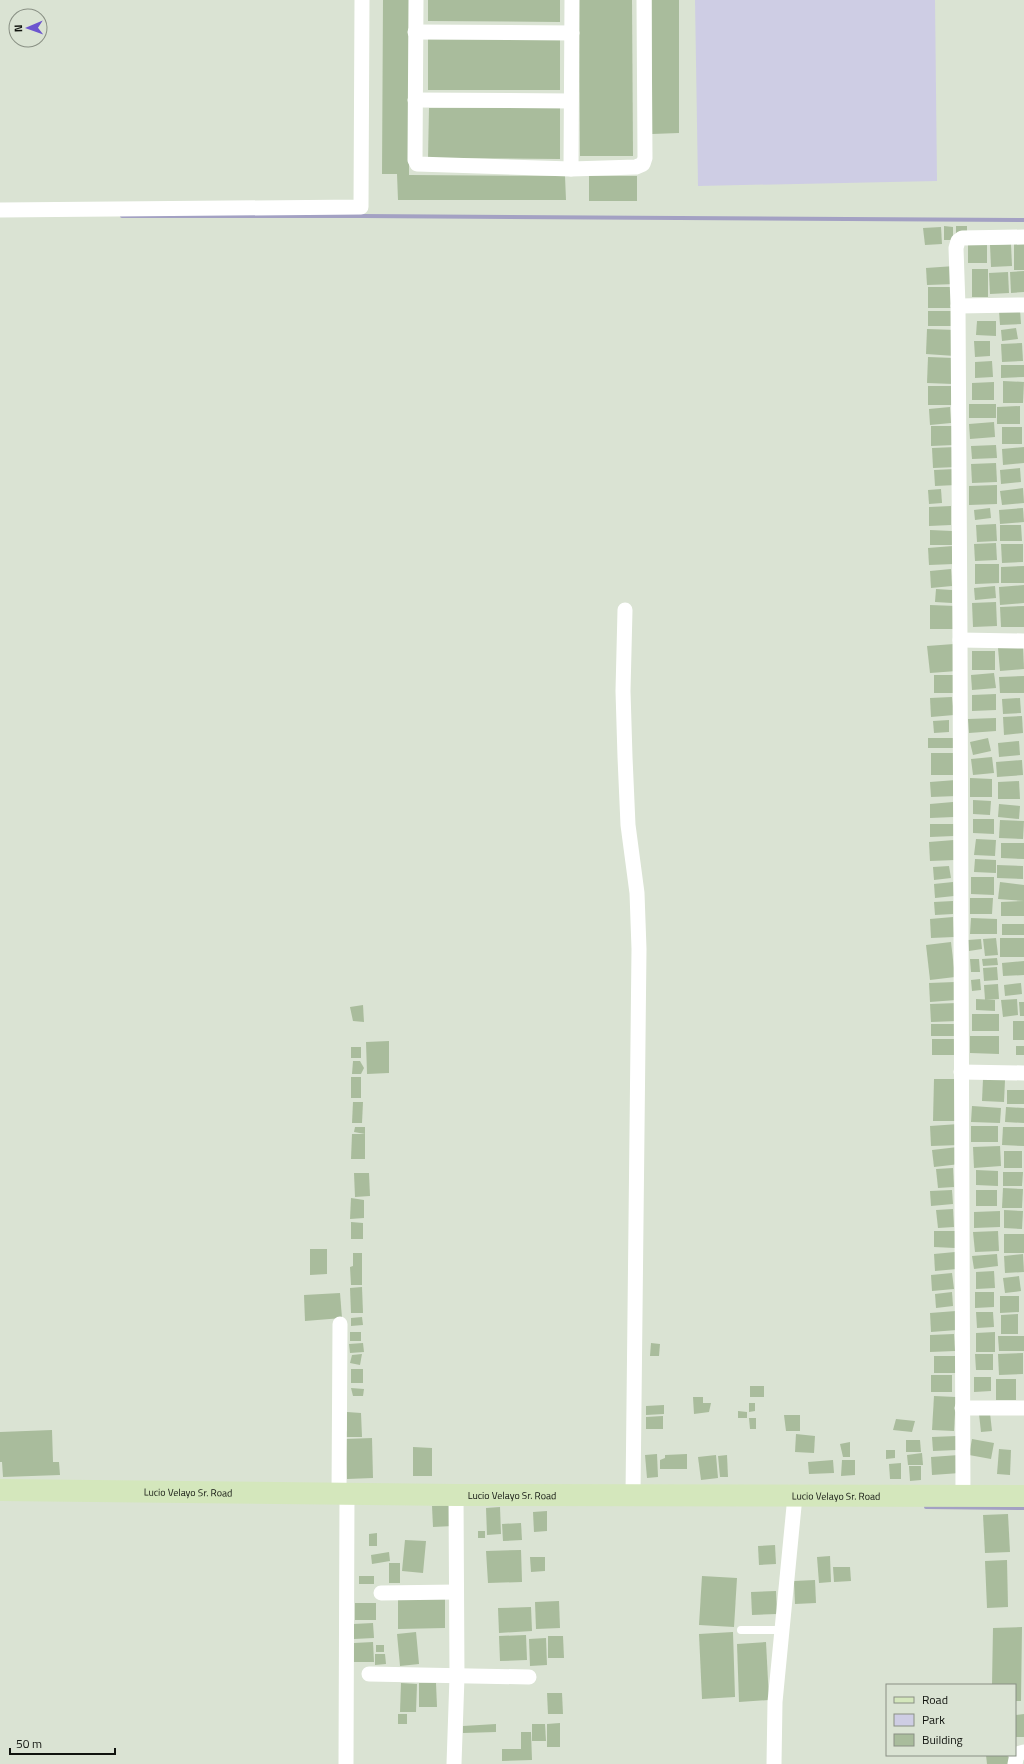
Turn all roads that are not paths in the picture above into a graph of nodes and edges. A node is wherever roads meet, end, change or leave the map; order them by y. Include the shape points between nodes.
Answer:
1 (362, 0) edge
2 (416, 0) edge
3 (572, 0) edge
4 (644, 0) edge
5 (415, 32) junction
6 (572, 33) junction
7 (415, 100) junction
8 (570, 101) junction
9 (571, 169) junction
10 (0, 210) edge
11 (1024, 237) edge
12 (958, 306) junction
13 (1024, 306) edge
14 (625, 610) dead end
15 (960, 640) junction
16 (1024, 640) edge
17 (961, 1072) junction
18 (1024, 1073) edge
19 (340, 1324) dead end
20 (962, 1408) junction
21 (1024, 1408) edge
22 (0, 1490) edge
23 (633, 1495) junction
24 (795, 1496) junction
25 (1024, 1496) edge
26 (963, 1497) junction
27 (345, 1498) junction
28 (456, 1499) junction
29 (456, 1592) junction
30 (381, 1593) dead end
31 (741, 1630) dead end
32 (782, 1630) junction
33 (369, 1674) dead end
34 (456, 1677) junction
35 (529, 1677) dead end
36 (1024, 1752) edge
37 (346, 1764) edge
38 (454, 1764) edge
39 (774, 1764) edge
40 (1015, 1764) edge

1 - 10 street via 361,207
2 - 5 street
3 - 6 street
4 - 9 street via 643,164 636,167
5 - 6 street
5 - 7 street
6 - 8 street
7 - 8 street
7 - 9 street via 417,164
8 - 9 street
11 - 12 street via 960,239 956,248
12 - 13 street
12 - 15 street
14 - 23 street via 625,756 628,825 637,893 639,949
15 - 16 street
15 - 17 street
17 - 18 street
17 - 20 street
19 - 27 street
20 - 21 street
20 - 26 street
22 - 27 main road, Lucio Velayo Sr. Road
23 - 24 main road, Lucio Velayo Sr. Road
23 - 28 main road, Lucio Velayo Sr. Road
24 - 26 main road, Lucio Velayo Sr. Road
24 - 32 street
25 - 26 main road, Lucio Velayo Sr. Road
27 - 28 main road, Lucio Velayo Sr. Road
27 - 37 street
28 - 29 street
29 - 30 street
29 - 34 street
31 - 32 lane
32 - 39 street via 775,1702
33 - 34 street
34 - 35 street
34 - 38 street
36 - 40 street via 1017,1754

